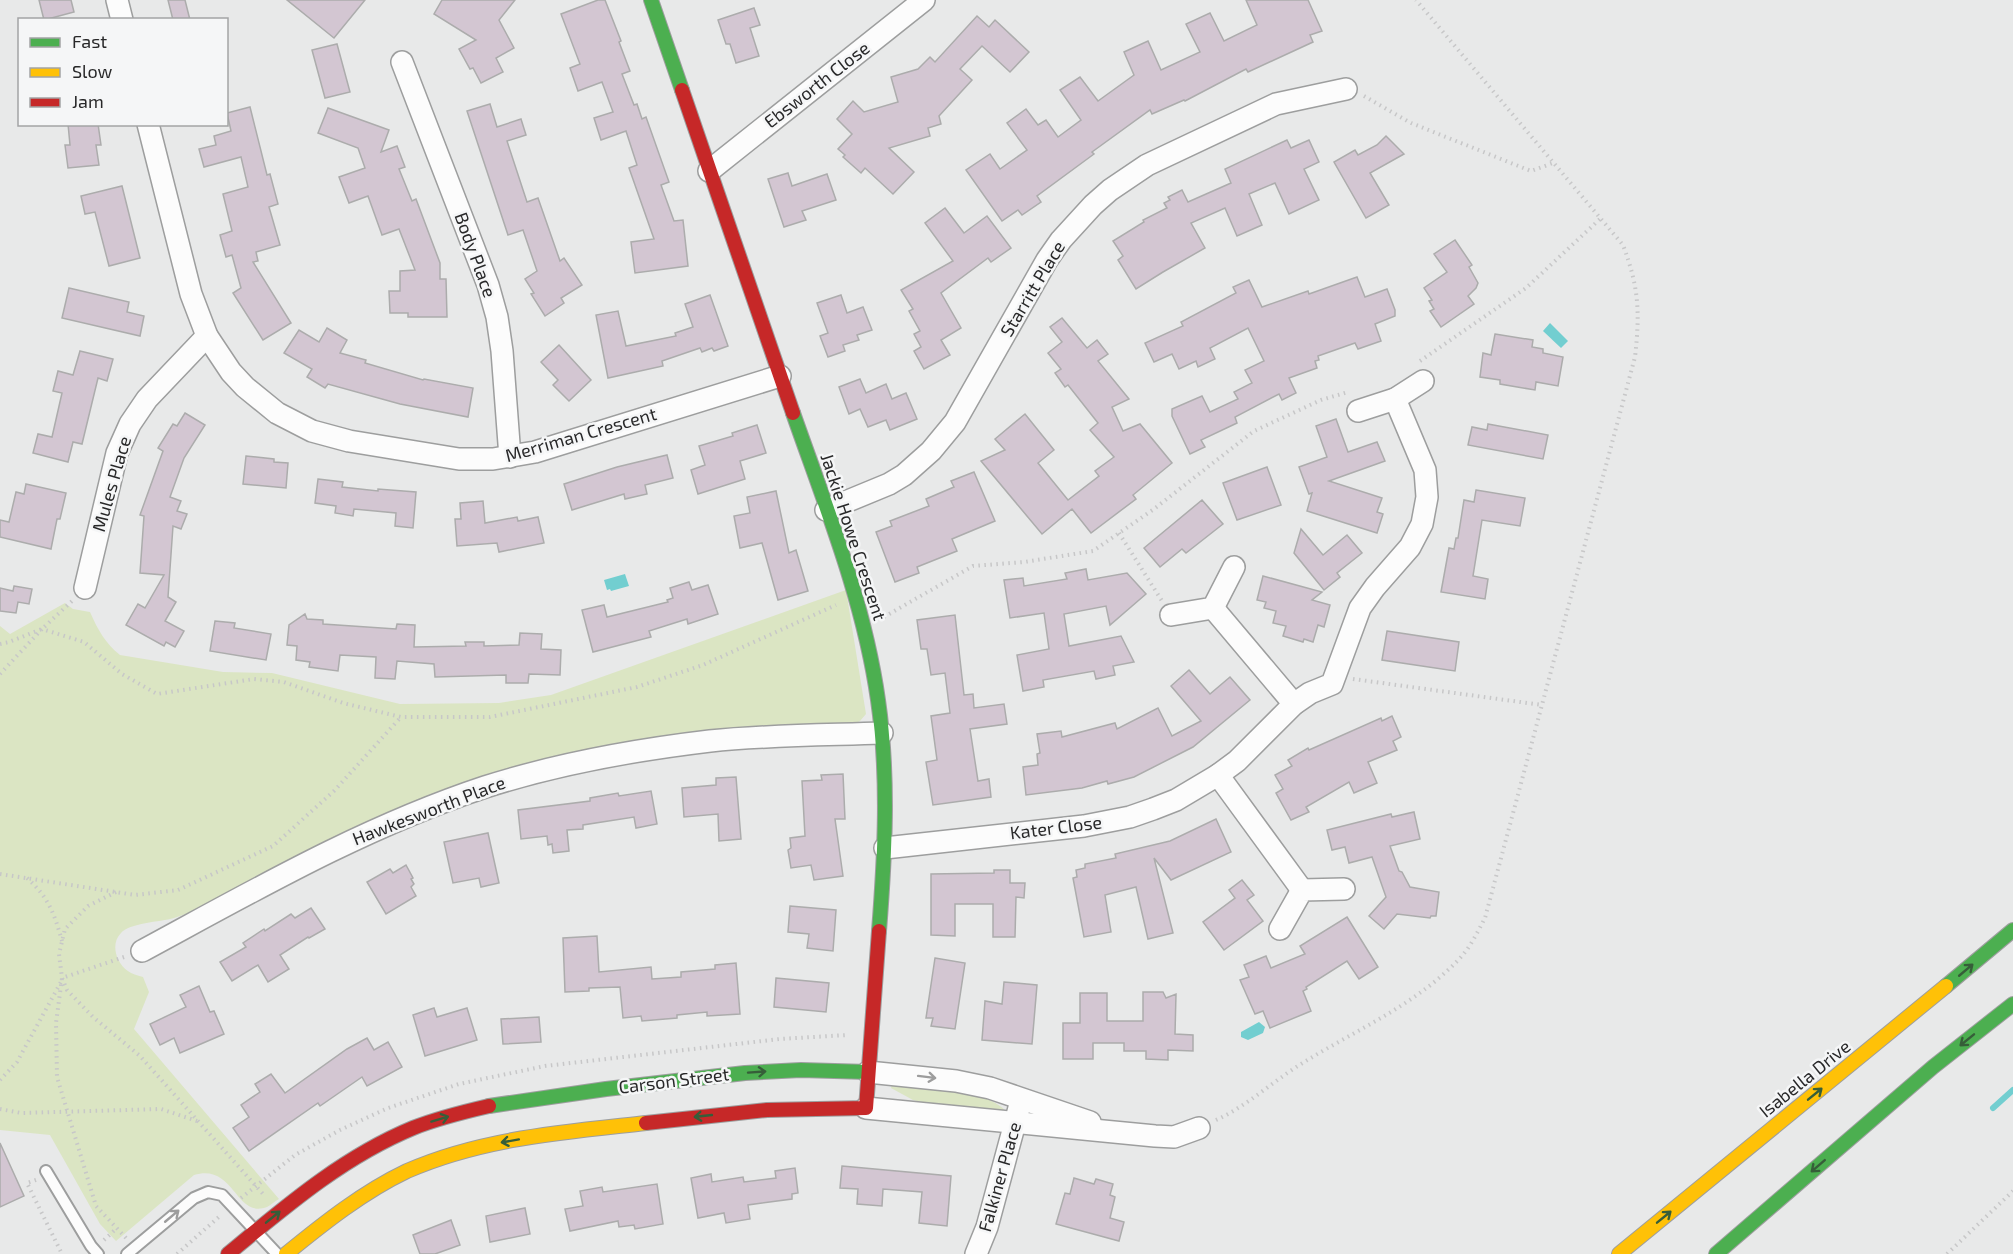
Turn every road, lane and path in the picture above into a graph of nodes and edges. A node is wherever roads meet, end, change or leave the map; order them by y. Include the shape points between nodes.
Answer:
1 (117, 0) edge
2 (651, 0) edge
3 (924, 0) edge
4 (1416, 0) edge
5 (122, 18) edge
6 (402, 62) dead end
7 (1347, 89) joint
8 (149, 126) edge
9 (1553, 162) junction
10 (709, 171) junction
11 (1600, 219) junction
12 (207, 336) junction
13 (1419, 373) joint
14 (780, 376) junction
15 (1357, 390) dead end
16 (1395, 399) junction
17 (1358, 411) dead end
18 (510, 457) junction
19 (826, 510) junction
20 (1119, 533) junction
21 (1234, 567) dead end
22 (86, 588) joint
23 (856, 596) junction
24 (1213, 608) junction
25 (1171, 615) joint
26 (42, 629) junction
27 (864, 629) junction
28 (0, 644) edge
29 (0, 674) edge
30 (1335, 676) junction
31 (1294, 705) junction
32 (1542, 705) junction
33 (401, 717) junction
34 (882, 733) junction
35 (1218, 775) junction
36 (885, 848) junction
37 (0, 874) edge
38 (27, 878) junction
39 (1344, 889) dead end
40 (1302, 890) junction
41 (116, 892) junction
42 (1280, 929) dead end
43 (2013, 930) edge
44 (62, 942) junction
45 (142, 951) joint
46 (63, 978) junction
47 (2013, 1004) edge
48 (868, 1072) junction
49 (0, 1080) edge
50 (1021, 1099) junction
51 (866, 1108) junction
52 (0, 1109) edge
53 (67, 1112) junction
54 (198, 1121) junction
55 (1016, 1122) junction
56 (1199, 1128) joint
57 (1119, 1133) junction
58 (47, 1173) joint
59 (2013, 1191) edge
60 (279, 1212) junction
61 (256, 1231) junction
62 (131, 1251) edge
63 (62, 1254) edge
64 (99, 1254) edge
65 (228, 1254) edge
66 (277, 1254) edge
67 (286, 1254) edge
68 (976, 1254) edge
69 (1619, 1254) edge
70 (1716, 1254) edge
71 (1947, 1254) edge

1 - 5 street
2 - 10 street, Jackie Howe Crescent
3 - 10 street, Ebsworth Close
4 - 9 path
6 - 18 street, Body Place via 497,317
7 - 9 path via 1411,123 1514,165 1531,171
7 - 19 street, Starritt Place via 1276,104 1147,165 1110,190 1047,260 955,422 931,451 889,484
8 - 12 street, Merriman Crescent via 191,294
9 - 11 path
10 - 14 street, Jackie Howe Crescent
11 - 13 path via 1526,288
11 - 32 path via 1623,245 1633,272 1639,328 1635,357
12 - 18 street, Merriman Crescent via 245,387 277,413 312,431 442,457
12 - 22 street, Mules Place via 147,399 130,424 117,453
13 - 16 street
14 - 18 street, Merriman Crescent
14 - 19 street, Jackie Howe Crescent
15 - 20 path via 1322,400 1254,431
16 - 17 street
16 - 30 street via 1425,470 1427,497 1422,524 1410,547 1360,608
19 - 23 street, Jackie Howe Crescent
20 - 25 path
20 - 27 path via 1093,551 973,566
21 - 24 street
22 - 26 path
23 - 27 street, Jackie Howe Crescent
23 - 33 path via 704,665 637,687 490,717
24 - 25 street
24 - 31 street
26 - 28 path
26 - 29 path
26 - 33 path via 84,642 122,674 157,694 254,679 284,682 343,703
27 - 34 street, Jackie Howe Crescent
30 - 31 street, Kater Close via 1332,684
30 - 32 path
31 - 35 street, Kater Close
32 - 56 path via 1485,918 1462,956 1418,996 1299,1065 1245,1104
33 - 41 path via 334,791 273,846 178,890 135,895
34 - 36 street, Jackie Howe Crescent
34 - 45 street, Hawkesworth Place via 711,741 620,754 512,779 440,803 353,840
35 - 36 street, Kater Close via 1176,800 1130,817 1084,826
35 - 40 street
36 - 48 street, Jackie Howe Crescent
37 - 38 path
38 - 41 path
38 - 44 path via 52,909
39 - 40 street
40 - 42 street
41 - 44 path via 88,906 65,929
69 -> 43 street, Isabella Drive
44 - 46 path via 59,954
45 - 46 path
46 - 49 path via 17,1062
46 - 53 path via 56,1023 57,1077
46 - 54 path via 67,990 140,1056
47 -> 70 street via 1933,1067
48 -> 50 street, Carson Street via 956,1081
48 - 51 street, Jackie Howe Crescent
60 -> 48 street, Carson Street via 363,1152 428,1122 473,1109 737,1074 793,1070
50 - 55 street, Falkiner Place
50 - 57 street, Carson Street
51 - 55 street, Carson Street
51 -> 67 street, Carson Street via 710,1115 473,1148 406,1172 374,1189 344,1207
52 - 53 path via 21,1113
53 - 54 path via 161,1108
53 - 62 path via 96,1206
54 - 60 path
55 - 57 street, Carson Street
55 - 68 street, Falkiner Place
56 - 57 street, Carson Street via 1174,1137
58 - 63 path via 27,1184
58 - 64 lane
59 - 71 path
61 -> 60 street, Carson Street
62 -> 61 lane via 194,1198 208,1192 222,1194
61 - 65 street, Carson Street
61 - 66 lane

